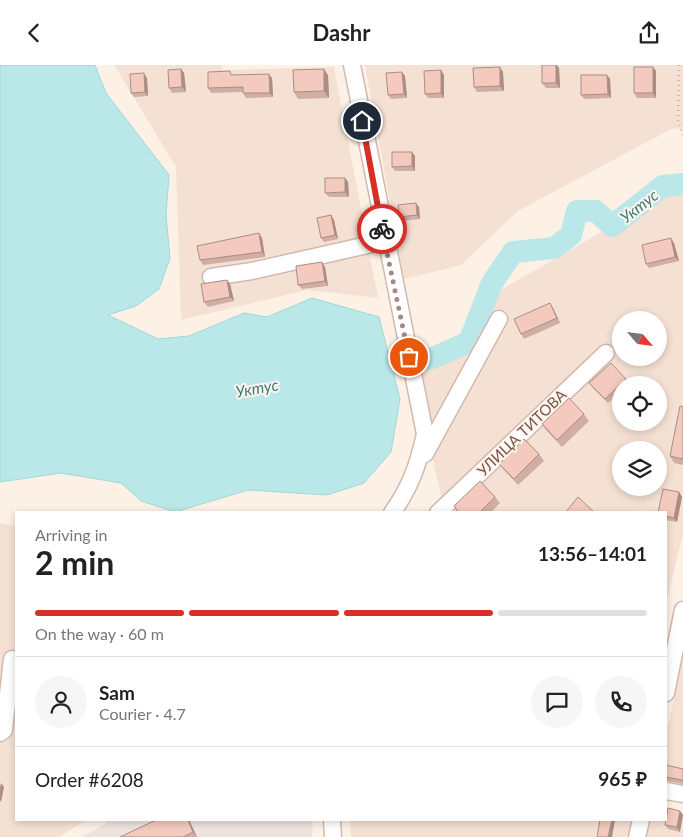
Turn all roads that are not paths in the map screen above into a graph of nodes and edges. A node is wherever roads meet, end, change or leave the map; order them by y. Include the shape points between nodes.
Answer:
1 (352, 65) edge
2 (385, 241) junction
3 (211, 277) dead end
4 (499, 319) dead end
5 (606, 353) dead end
6 (418, 467) junction
7 (393, 511) edge
8 (440, 511) edge
9 (683, 610) edge
10 (9, 659) edge
11 (667, 688) edge
12 (0, 733) edge
13 (667, 791) edge
14 (683, 795) edge
15 (332, 821) edge
16 (641, 821) edge
17 (333, 837) edge
18 (638, 837) edge

1 - 2 street
2 - 3 street
2 - 6 street via 424,434
4 - 6 street
5 - 8 street, УЛИЦА ТИТОВА
6 - 7 street
9 - 11 street
10 - 12 street via 4,730
13 - 14 street
15 - 17 street
16 - 18 street

